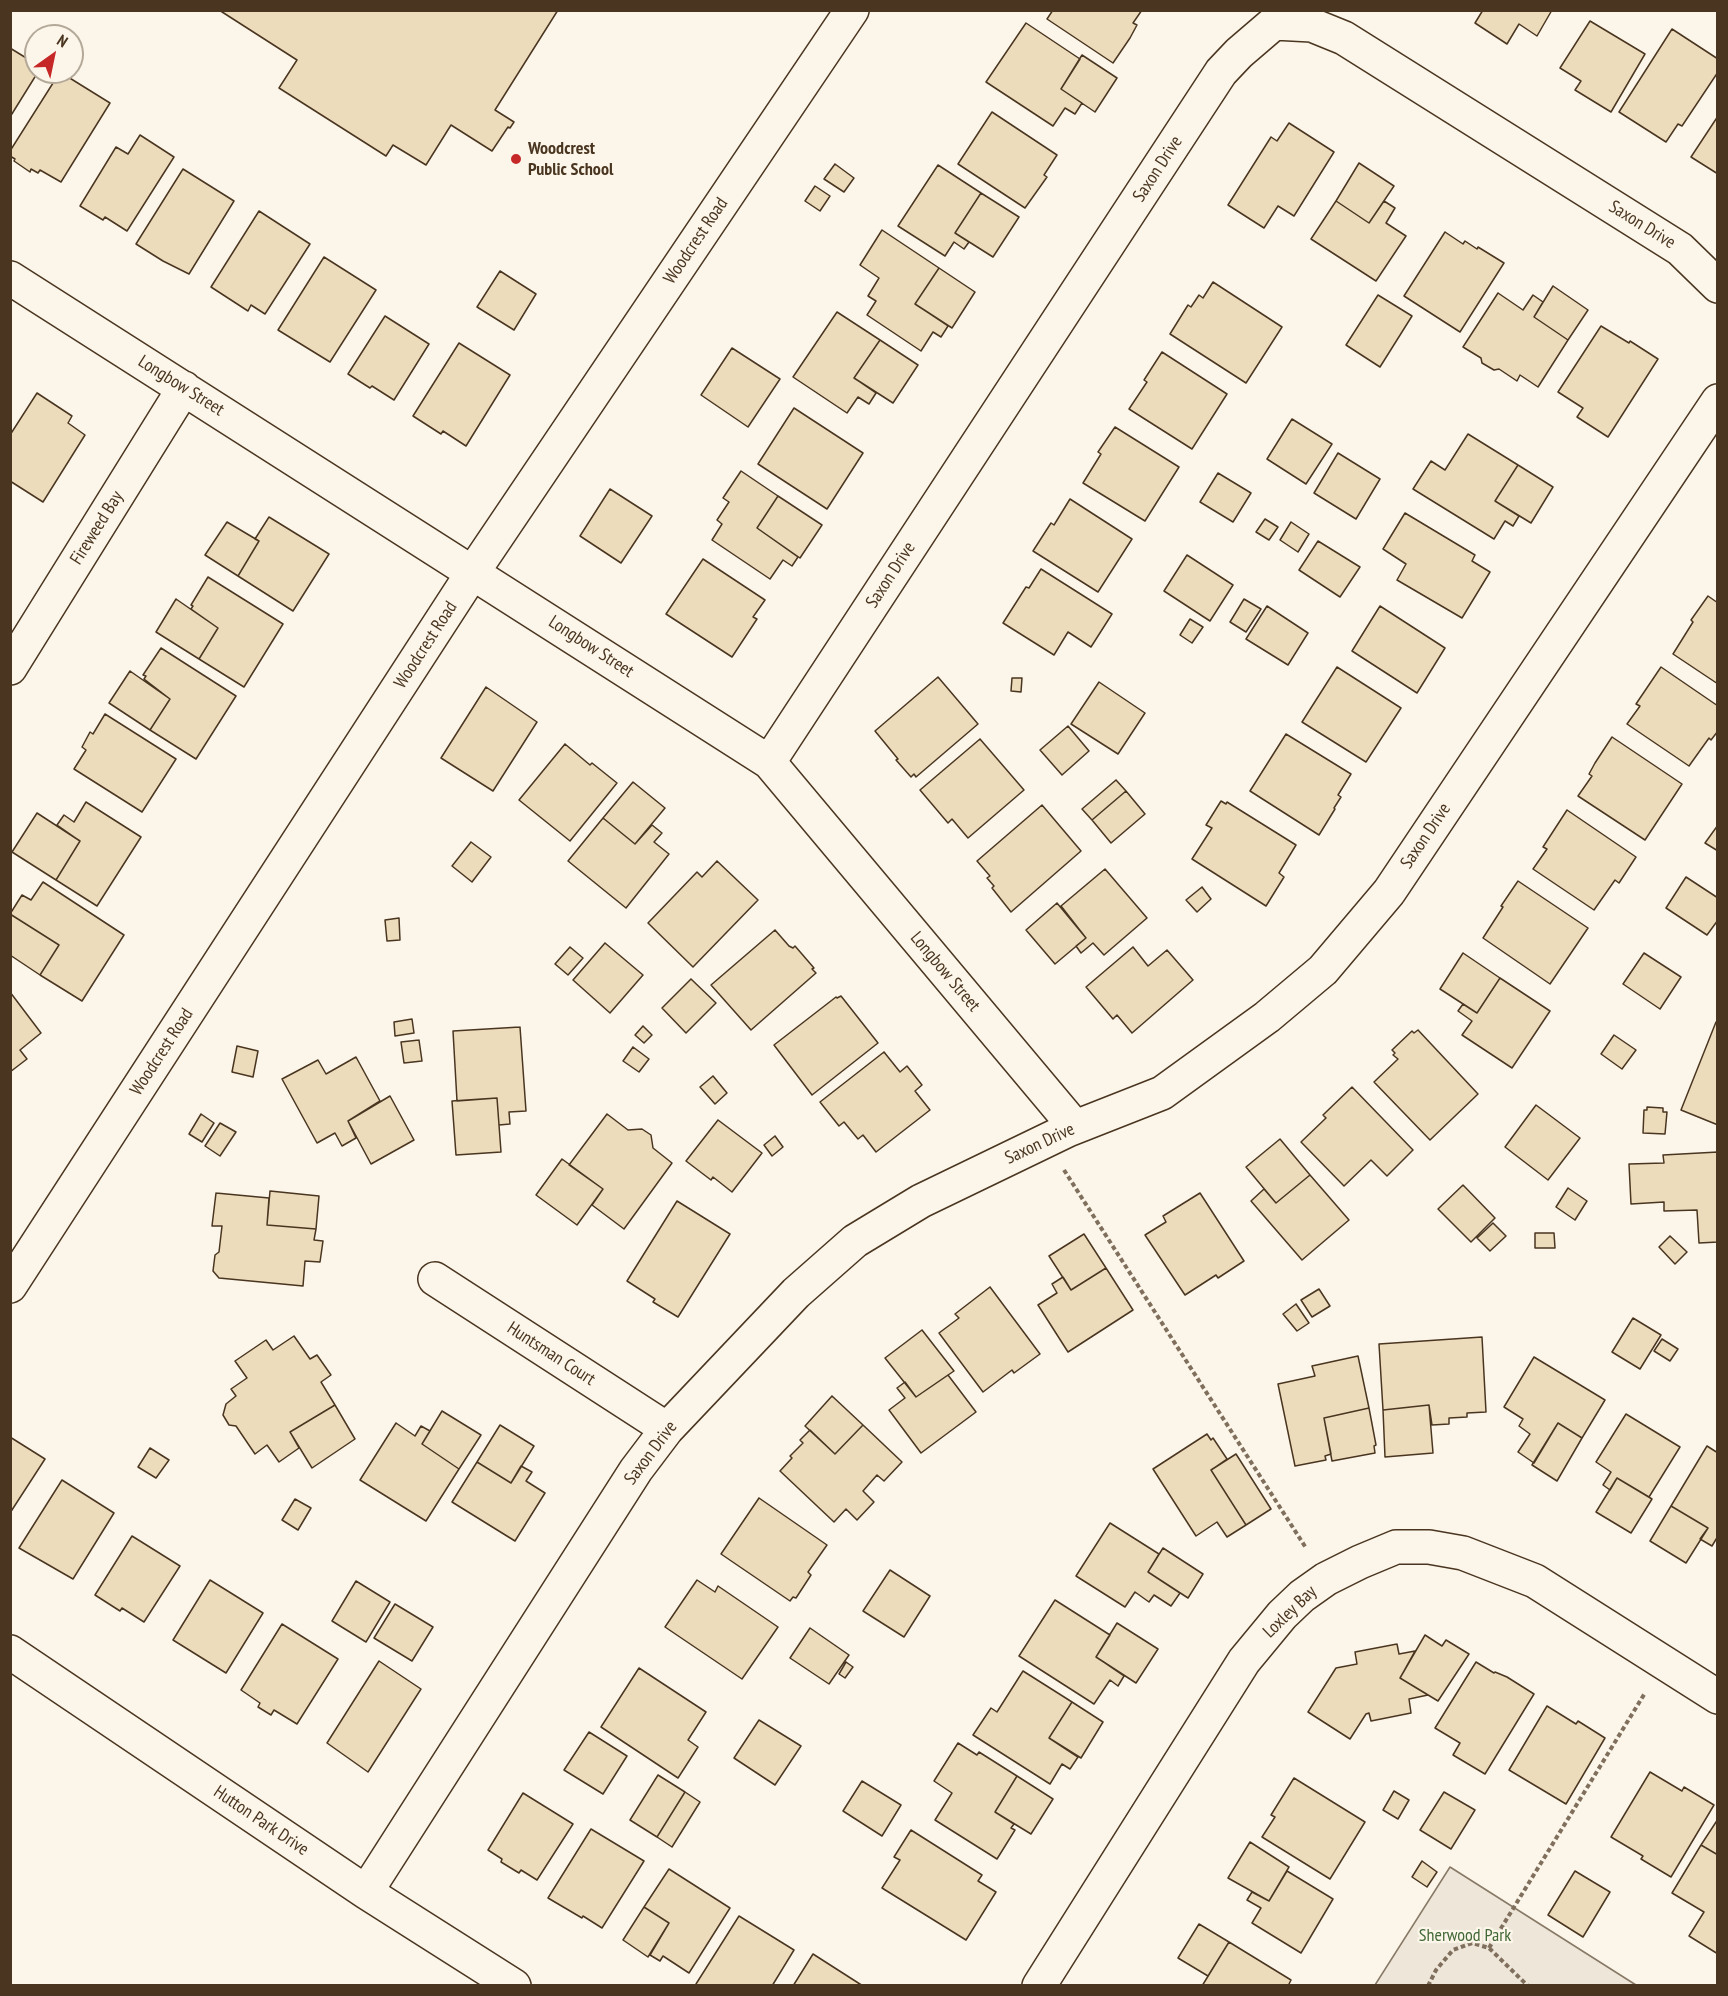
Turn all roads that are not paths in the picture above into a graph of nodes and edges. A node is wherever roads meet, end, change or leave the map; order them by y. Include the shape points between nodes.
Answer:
1 (852, 10) edge
2 (10, 278) edge
3 (1718, 286) edge
4 (184, 388) junction
5 (1718, 401) edge
6 (473, 572) junction
7 (10, 668) edge
8 (769, 762) junction
9 (1075, 1127) junction
10 (435, 1279) dead end
11 (10, 1286) edge
12 (667, 1429) junction
13 (10, 1652) edge
14 (1718, 1697) edge
15 (366, 1892) junction
16 (514, 1986) edge
17 (1039, 1986) edge

1 - 6 street, Woodcrest Road
2 - 4 street, Longbow Street
3 - 8 street, Saxon Drive via 1680,249 1344,38 1312,25 1274,23 1221,72
4 - 6 street, Longbow Street
4 - 7 street, Fireweed Bay
5 - 9 street, Saxon Drive via 1389,892 1323,970 1267,1017 1162,1093
6 - 8 street, Longbow Street
6 - 11 street, Woodcrest Road
8 - 9 street, Longbow Street
9 - 12 street, Saxon Drive via 921,1201 855,1241 796,1293
10 - 12 street, Huntsman Court
12 - 15 street, Saxon Drive via 636,1470
13 - 15 street, Hutton Park Drive
14 - 17 street, Loxley Bay via 1535,1581 1463,1553 1396,1547 1326,1579 1302,1596 1244,1661
15 - 16 street, Hutton Park Drive

